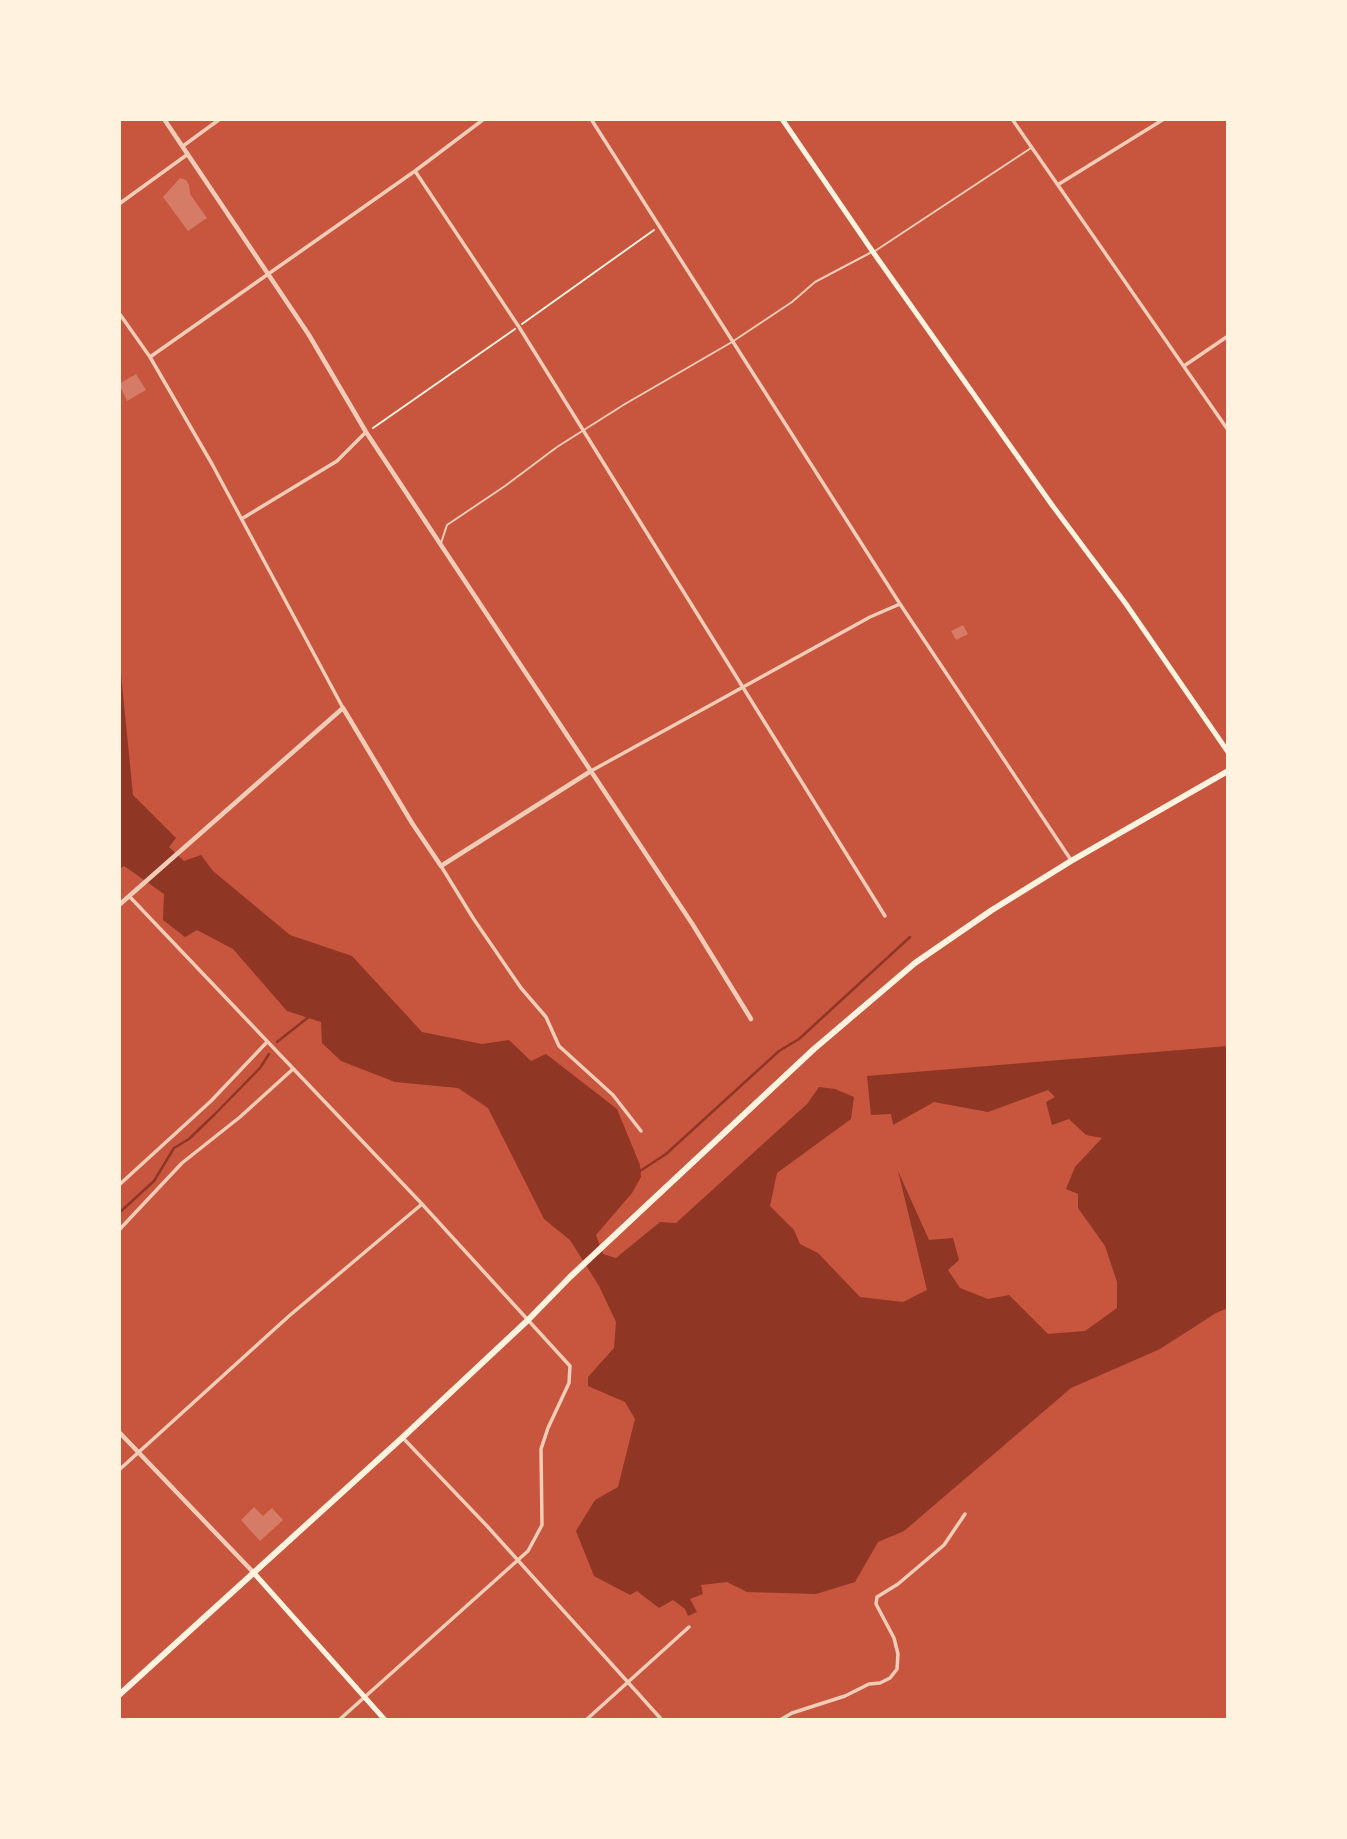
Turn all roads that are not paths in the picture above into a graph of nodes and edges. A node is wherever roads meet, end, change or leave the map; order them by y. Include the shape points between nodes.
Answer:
1 (164, 119) edge
2 (220, 119) edge
3 (484, 119) edge
4 (591, 119) edge
5 (782, 119) edge
6 (1012, 119) edge
7 (1164, 119) edge
8 (183, 146) junction
9 (1032, 147) junction
10 (189, 154) junction
11 (415, 171) junction
12 (1058, 185) junction
13 (119, 204) edge
14 (873, 252) junction
15 (268, 275) junction
16 (119, 313) edge
17 (1228, 335) edge
18 (732, 342) junction
19 (150, 357) junction
20 (1184, 366) junction
21 (1228, 430) edge
22 (583, 431) junction
23 (366, 432) junction
24 (243, 518) junction
25 (441, 544) junction
26 (900, 604) junction
27 (742, 687) junction
28 (343, 708) junction
29 (1228, 752) edge
30 (591, 771) junction
31 (1228, 771) edge
32 (1071, 861) junction
33 (441, 866) junction
34 (129, 896) junction
35 (119, 905) edge
36 (885, 916) dead end
37 (751, 1019) dead end
38 (267, 1042) junction
39 (293, 1069) junction
40 (641, 1131) dead end
41 (119, 1185) edge
42 (422, 1204) junction
43 (119, 1230) edge
44 (528, 1320) junction
45 (119, 1432) edge
46 (402, 1438) junction
47 (137, 1453) junction
48 (119, 1470) edge
49 (965, 1514) dead end
50 (518, 1560) junction
51 (253, 1572) junction
52 (689, 1626) dead end
53 (628, 1682) junction
54 (119, 1695) edge
55 (365, 1698) junction
56 (339, 1720) edge
57 (385, 1720) edge
58 (586, 1720) edge
59 (662, 1720) edge
60 (780, 1720) edge

1 - 8 street
2 - 8 street
3 - 11 street
4 - 18 street
5 - 14 main road
6 - 9 street
7 - 12 street
8 - 10 street
9 - 12 street
9 - 14 lane
10 - 13 street
10 - 15 street
11 - 15 street
11 - 22 street
12 - 20 street
14 - 18 lane via 815,282
14 - 29 main road
15 - 19 street
15 - 23 street
16 - 19 street
17 - 20 street
18 - 22 lane
18 - 26 street
19 - 24 street
20 - 21 street
22 - 25 lane via 447,525
22 - 27 street
23 - 24 street via 337,461
23 - 25 street
24 - 28 street
25 - 30 street
26 - 27 street
26 - 32 street
27 - 30 street
27 - 36 street
28 - 33 street
28 - 34 street
30 - 33 street
30 - 37 street
31 - 32 main road
32 - 44 main road via 915,962 814,1049
33 - 40 street via 472,918 546,1017 559,1046 613,1095
34 - 35 street
34 - 38 street
38 - 39 street
38 - 41 street via 211,1101
39 - 42 street
39 - 43 street via 182,1163
42 - 44 street
42 - 47 street
44 - 46 main road
44 - 50 street via 570,1366 569,1383 541,1449 542,1525
45 - 47 street
46 - 50 street
46 - 51 main road
47 - 48 street
47 - 51 street
49 - 60 street via 944,1545 877,1597 898,1654 897,1669 890,1678
50 - 53 street
50 - 55 street
51 - 54 main road
51 - 55 main road
52 - 53 street
53 - 58 street
53 - 59 street
55 - 56 street
55 - 57 main road

